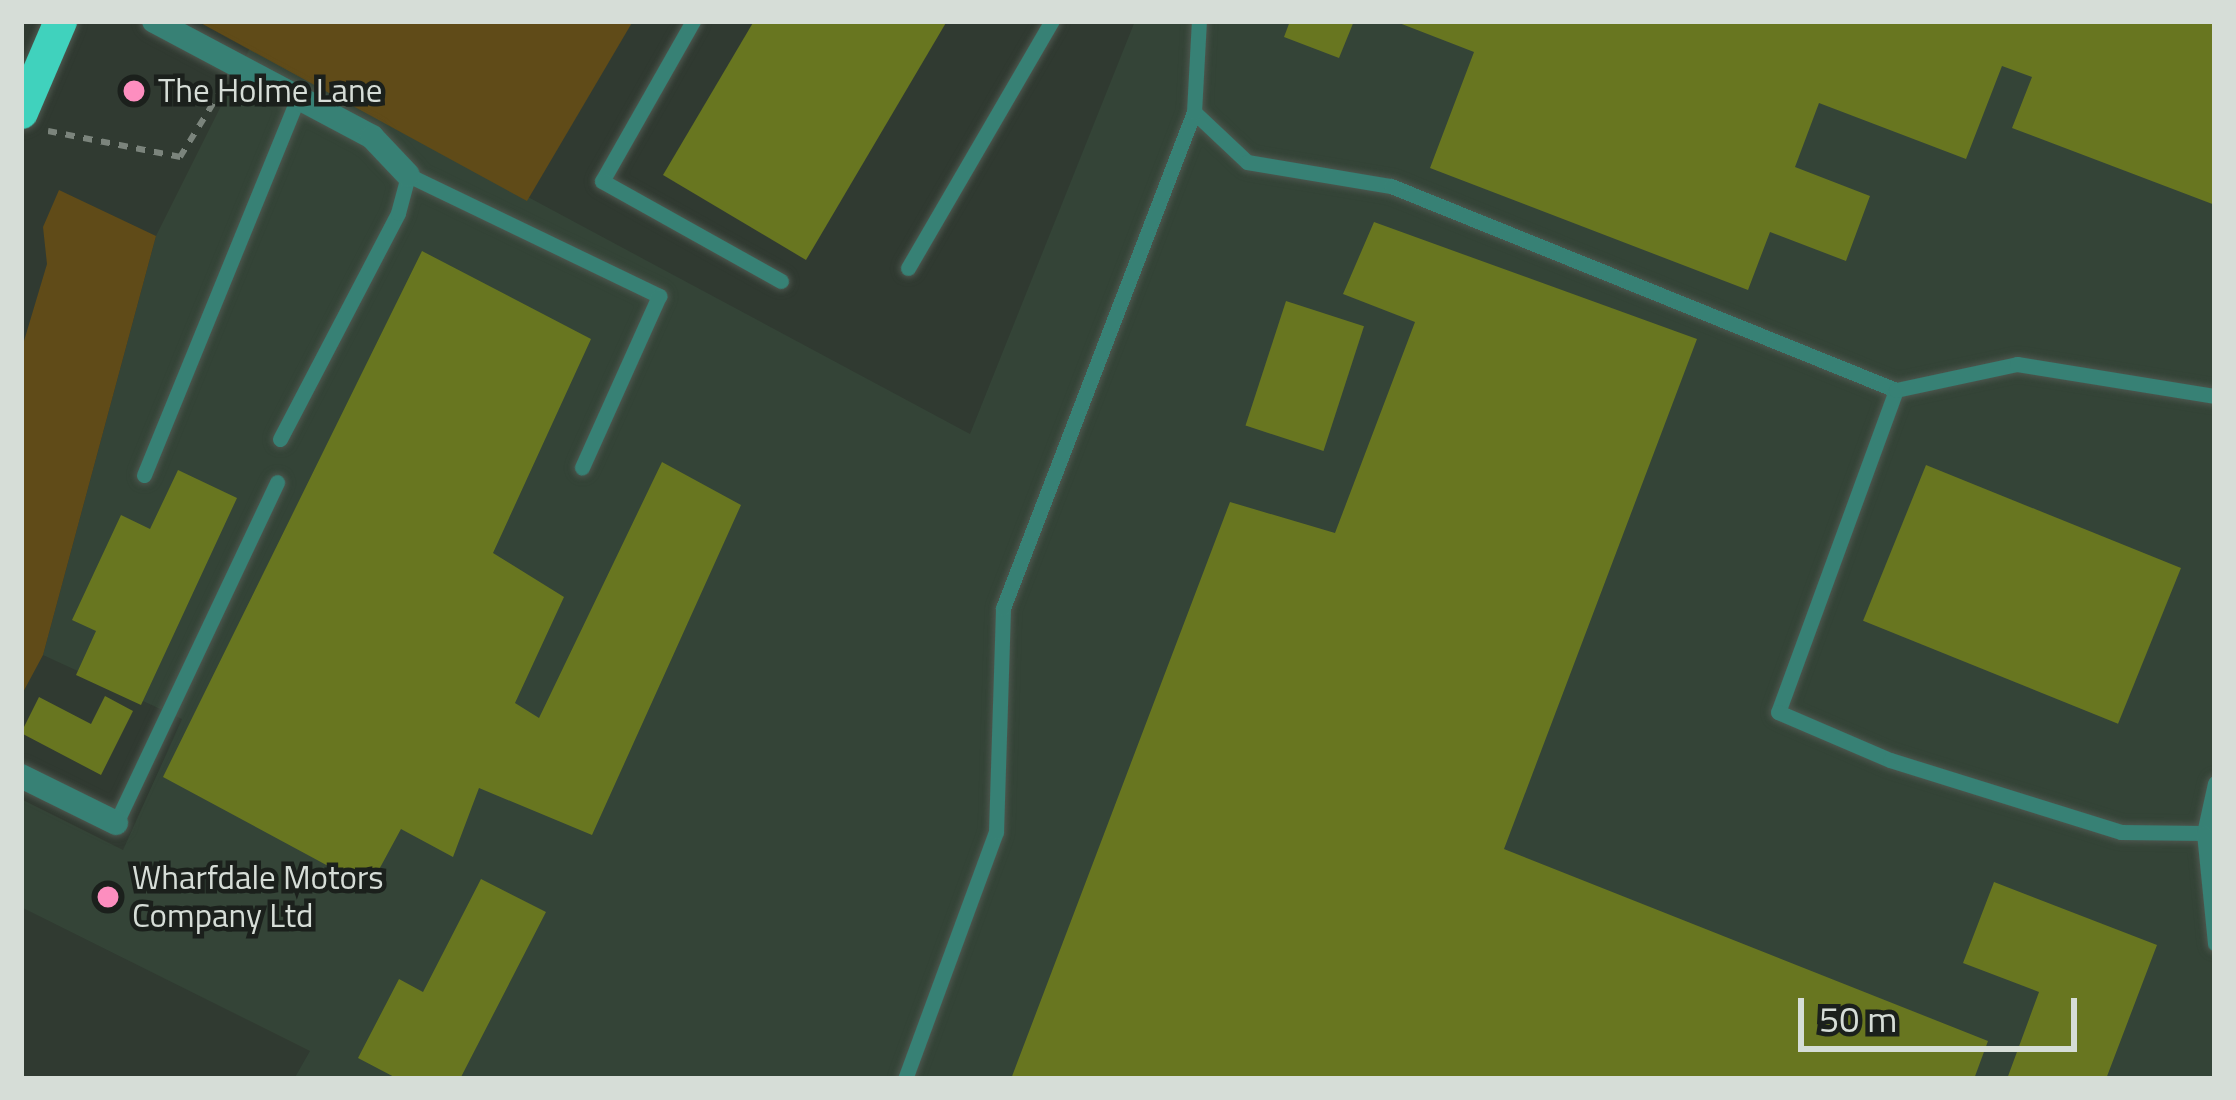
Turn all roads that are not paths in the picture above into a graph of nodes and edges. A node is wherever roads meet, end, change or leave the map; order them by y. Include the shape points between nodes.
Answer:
1 (60, 21) edge
2 (154, 21) edge
3 (693, 21) edge
4 (1052, 21) edge
5 (1199, 21) edge
6 (31, 58) edge
7 (299, 96) junction
8 (1195, 112) junction
9 (32, 121) edge
10 (408, 175) junction
11 (908, 268) dead end
12 (781, 281) dead end
13 (1896, 390) junction
14 (2215, 396) edge
15 (280, 439) dead end
16 (582, 467) dead end
17 (144, 475) dead end
18 (277, 482) dead end
19 (21, 776) edge
20 (2215, 783) edge
21 (116, 823) joint
22 (2204, 833) junction
23 (2215, 943) edge
24 (904, 1079) edge

1 - 6 highway
2 - 7 street
3 - 12 lane via 602,181
4 - 11 lane
5 - 8 lane
6 - 9 highway
7 - 10 street via 372,137
7 - 17 lane
8 - 13 lane via 1247,162 1391,186
8 - 24 lane via 1004,608 996,832
10 - 15 lane via 398,213
10 - 16 lane via 659,296
13 - 14 lane via 2017,364
13 - 22 lane via 1778,712 1890,760 2121,832
18 - 21 lane
19 - 21 street
20 - 22 lane
22 - 23 lane

